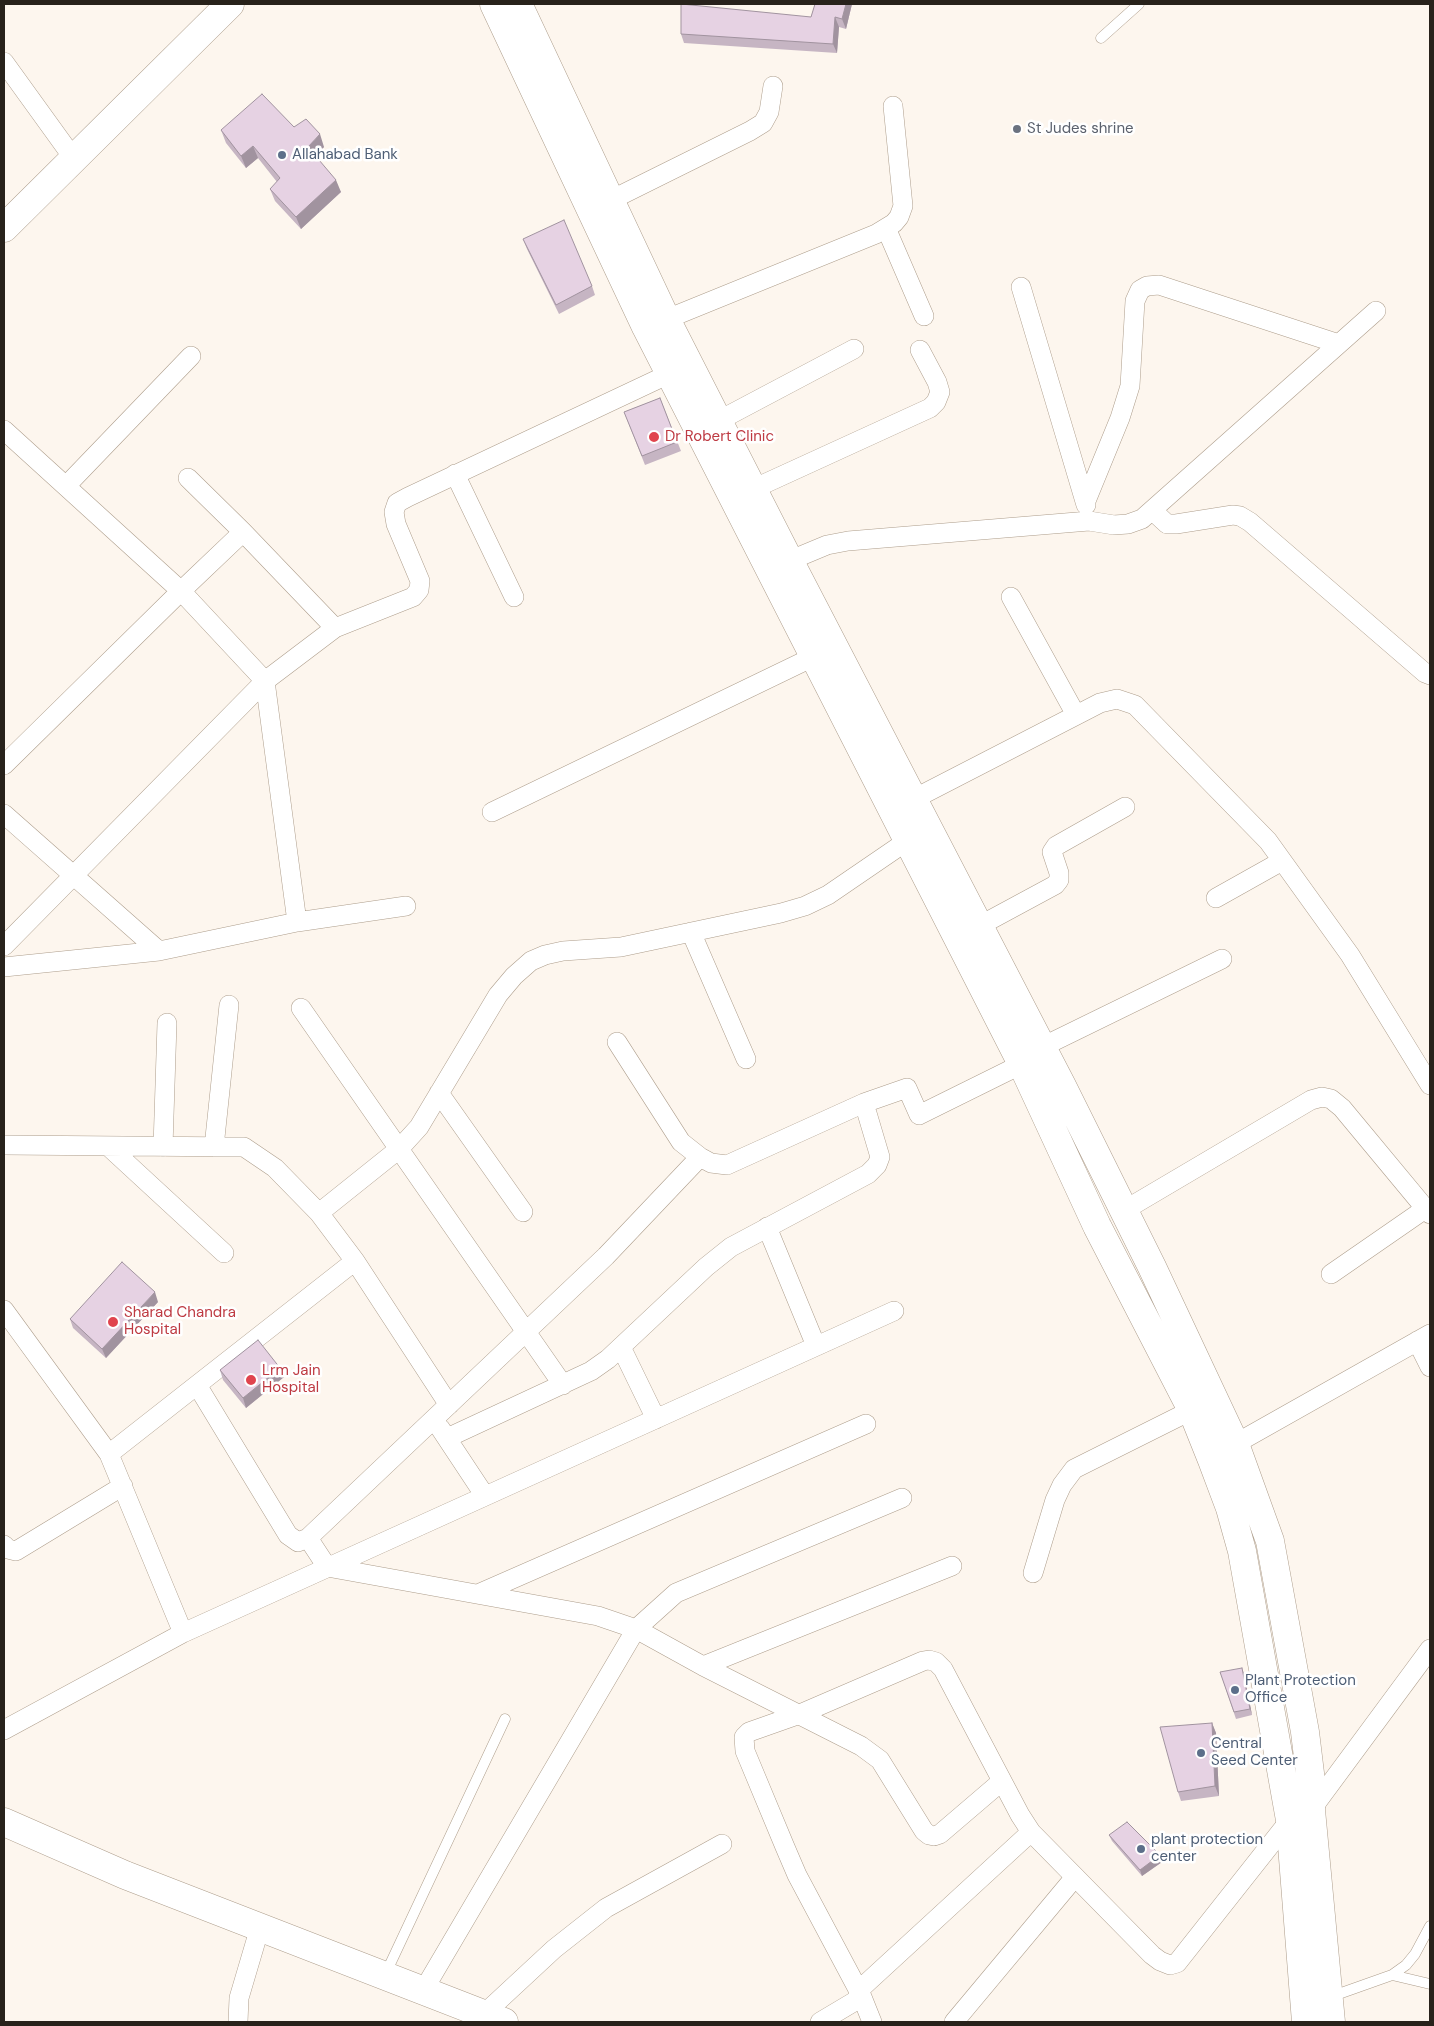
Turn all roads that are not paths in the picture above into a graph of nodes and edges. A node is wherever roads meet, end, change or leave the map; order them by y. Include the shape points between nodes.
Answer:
1 (230, 4) edge
2 (494, 4) edge
3 (518, 4) edge
4 (1139, 4) edge
5 (1101, 38) dead end
6 (4, 62) edge
7 (773, 86) dead end
8 (893, 106) dead end
9 (74, 159) junction
10 (611, 200) junction
11 (4, 228) edge
12 (886, 228) junction
13 (1021, 287) dead end
14 (1376, 312) dead end
15 (924, 316) dead end
16 (656, 323) junction
17 (1339, 344) junction
18 (854, 349) dead end
19 (920, 350) dead end
20 (191, 356) dead end
21 (670, 374) junction
22 (718, 421) junction
23 (4, 430) edge
24 (455, 474) junction
25 (188, 478) dead end
26 (66, 486) junction
27 (753, 489) junction
28 (1086, 501) junction
29 (1152, 511) junction
30 (1089, 521) junction
31 (243, 532) junction
32 (779, 565) junction
33 (181, 591) junction
34 (514, 597) dead end
35 (1012, 597) dead end
36 (335, 628) junction
37 (813, 656) junction
38 (1430, 674) edge
39 (265, 681) junction
40 (1076, 715) junction
41 (4, 764) edge
42 (902, 805) junction
43 (1125, 807) dead end
44 (492, 812) dead end
45 (4, 814) edge
46 (907, 841) junction
47 (1282, 861) junction
48 (73, 874) junction
49 (1216, 898) dead end
50 (406, 906) dead end
51 (297, 922) junction
52 (979, 926) junction
53 (691, 932) junction
54 (4, 946) edge
55 (159, 950) junction
56 (1222, 959) dead end
57 (4, 967) edge
58 (228, 1005) dead end
59 (301, 1008) dead end
60 (167, 1024) dead end
61 (617, 1042) dead end
62 (1032, 1056) junction
63 (746, 1059) dead end
64 (1430, 1085) edge
65 (1062, 1086) junction
66 (439, 1093) junction
67 (1038, 1098) junction
68 (864, 1103) junction
69 (4, 1145) edge
70 (108, 1146) junction
71 (163, 1147) junction
72 (214, 1147) junction
73 (399, 1149) junction
74 (700, 1157) junction
75 (1123, 1211) junction
76 (319, 1212) junction
77 (523, 1212) dead end
78 (1428, 1212) edge
79 (767, 1227) junction
80 (224, 1253) dead end
81 (355, 1261) junction
82 (1152, 1268) junction
83 (1331, 1274) dead end
84 (1126, 1281) junction
85 (4, 1310) edge
86 (894, 1311) dead end
87 (527, 1333) junction
88 (1424, 1338) edge
89 (816, 1346) junction
90 (621, 1347) junction
91 (1430, 1367) edge
92 (563, 1384) junction
93 (197, 1385) junction
94 (449, 1405) junction
95 (1192, 1410) junction
96 (434, 1418) junction
97 (656, 1419) junction
98 (866, 1424) dead end
99 (447, 1438) junction
100 (1235, 1444) junction
101 (109, 1454) junction
102 (123, 1486) junction
103 (485, 1496) junction
104 (902, 1498) dead end
105 (308, 1538) junction
106 (4, 1545) edge
107 (952, 1566) dead end
108 (328, 1568) junction
109 (1033, 1573) dead end
110 (478, 1594) junction
111 (636, 1629) junction
112 (183, 1633) junction
113 (1430, 1648) edge
114 (703, 1666) junction
115 (800, 1714) junction
116 (505, 1719) dead end
117 (4, 1730) edge
118 (1002, 1781) junction
119 (1301, 1815) junction
120 (4, 1822) edge
121 (1031, 1832) junction
122 (722, 1844) dead end
123 (1075, 1877) junction
124 (1430, 1926) edge
125 (260, 1927) junction
126 (1392, 1975) junction
127 (385, 1976) junction
128 (1430, 1984) edge
129 (424, 1991) junction
130 (860, 1994) junction
131 (1330, 2010) edge
132 (494, 2018) edge
133 (238, 2022) edge
134 (820, 2022) edge
135 (872, 2022) edge
136 (954, 2022) edge
137 (1306, 2022) edge

1 - 9 street
2 - 16 street
3 - 10 street
4 - 5 lane
6 - 9 street
7 - 10 street via 770,112 763,123
8 - 12 street via 903,206 899,218
9 - 11 street
10 - 16 street
12 - 15 street
12 - 16 street
13 - 28 street
14 - 17 street
16 - 21 street
16 - 22 street
17 - 28 street via 1159,285 1140,290 1135,300 1130,386
17 - 29 street
18 - 22 street
19 - 27 street via 940,392 930,408
20 - 26 street
21 - 24 street
21 - 32 street
22 - 27 street
23 - 26 street
24 - 34 street
24 - 36 street via 397,503 394,512 420,581 419,590 413,597
25 - 31 street
26 - 33 street
27 - 32 street
28 - 30 street
29 - 30 street via 1142,520 1128,524
29 - 38 street via 1167,524 1240,516 1424,673
30 - 32 street via 848,541 826,545
31 - 33 street
31 - 36 street
32 - 37 street
32 - 42 street
33 - 39 street
33 - 41 street
35 - 40 street
36 - 39 street
37 - 42 street
37 - 44 street
39 - 48 street
39 - 51 street
40 - 42 street
40 - 47 street via 1116,699 1135,705 1268,841
42 - 46 street
42 - 52 street
43 - 52 street via 1056,846 1052,852 1059,873 1054,885
45 - 48 street
46 - 53 street via 828,895 805,906
46 - 62 street
47 - 49 street
47 - 64 street via 1350,955
48 - 54 street
48 - 55 street
50 - 51 street
51 - 55 street
52 - 62 street
53 - 63 street
53 - 66 street via 621,947 545,954 531,962 498,995
55 - 57 street
56 - 62 street
58 - 72 street
59 - 73 street
60 - 71 street
61 - 74 street via 681,1142
62 - 65 street
62 - 67 street
62 - 68 street via 919,1115 907,1088
65 - 67 street
65 - 75 street
66 - 73 street via 420,1127
66 - 77 street
67 - 84 street
68 - 74 street via 727,1165 711,1163
68 - 79 street via 880,1157 877,1165 868,1174
69 - 70 street
70 - 71 street
70 - 80 street
71 - 72 street
72 - 76 street via 244,1148 275,1168
73 - 76 street
73 - 87 street
74 - 87 street
75 - 78 street via 1311,1100 1322,1097 1331,1099 1342,1108
75 - 82 street
76 - 81 street
78 - 83 street
79 - 89 street
79 - 90 street via 731,1247 706,1267
81 - 93 street
81 - 94 street
82 - 84 street
82 - 100 street
84 - 95 street
85 - 101 street
86 - 89 street
87 - 92 street
87 - 94 street
88 - 91 street
88 - 100 street
89 - 97 street
90 - 92 street via 591,1371
90 - 97 street
92 - 99 street
93 - 101 street
93 - 105 street via 288,1535 298,1542
94 - 96 street
95 - 109 street via 1074,1470 1055,1500
95 - 119 street via 1230,1508 1242,1551
96 - 99 street
96 - 105 street
97 - 103 street
98 - 110 street
99 - 103 street
100 - 119 street via 1270,1541 1305,1732 1312,1790
101 - 102 street
102 - 106 street via 16,1551
102 - 112 street
103 - 108 street
104 - 111 street via 676,1593
105 - 108 street
107 - 114 street
108 - 110 street
108 - 112 street
110 - 111 street via 598,1616
111 - 114 street
111 - 129 street
112 - 117 street
113 - 119 street
114 - 115 street
115 - 118 street via 861,1746 880,1760 929,1836 940,1834
115 - 118 street via 929,1660 936,1662 943,1669
115 - 130 street via 749,1732 743,1743 797,1875
116 - 127 lane
118 - 121 street
119 - 123 street via 1177,1963 1170,1965 1152,1955
119 - 131 street
119 - 137 street
120 - 125 street via 125,1875
121 - 123 street
121 - 130 street
122 - 132 street via 606,1908 554,1949
123 - 136 street
124 - 126 lane via 1415,1954
125 - 127 street
125 - 133 street via 239,1998
126 - 128 lane
126 - 131 lane
127 - 129 street
129 - 132 street
130 - 134 street
130 - 135 street

